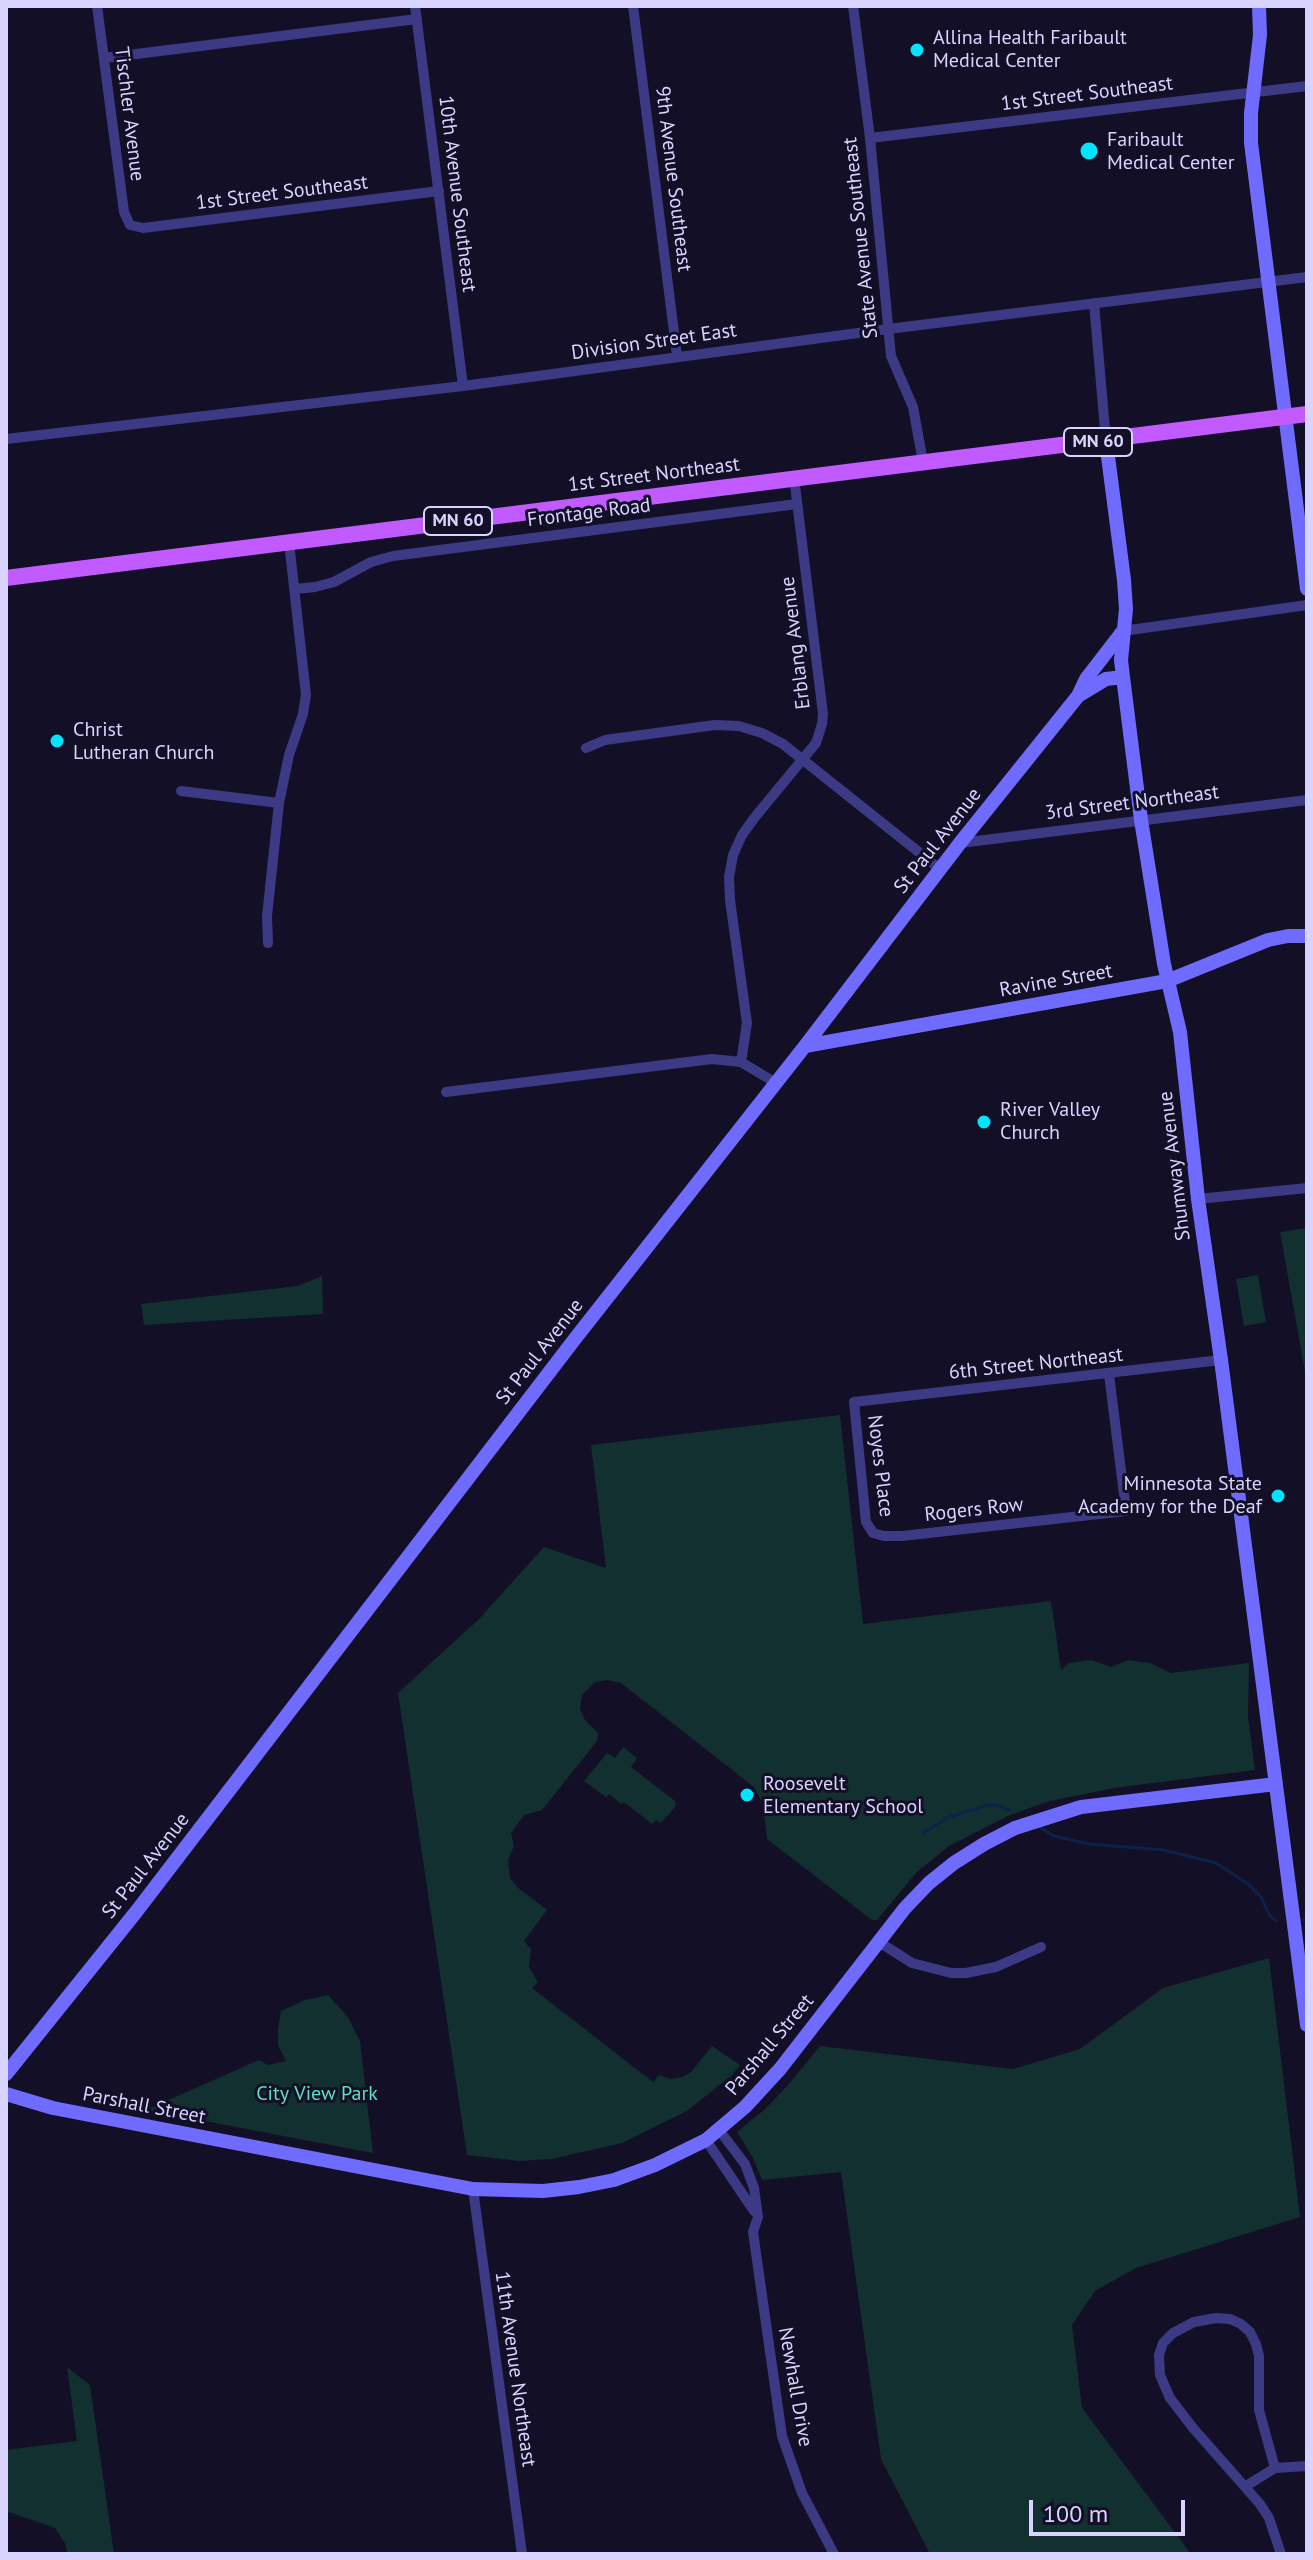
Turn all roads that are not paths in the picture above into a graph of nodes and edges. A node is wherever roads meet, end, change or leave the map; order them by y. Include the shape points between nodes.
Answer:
1 (97, 6) edge
2 (415, 6) edge
3 (633, 6) edge
4 (853, 6) edge
5 (1259, 6) edge
6 (417, 19) junction
7 (104, 58) junction
8 (1307, 86) edge
9 (1253, 93) junction
10 (870, 138) junction
11 (439, 191) junction
12 (130, 225) joint
13 (1307, 277) edge
14 (1268, 282) junction
15 (1094, 303) junction
16 (888, 329) junction
17 (677, 356) junction
18 (463, 386) junction
19 (1307, 414) edge
20 (1285, 418) junction
21 (6, 439) edge
22 (1106, 441) junction
23 (923, 462) junction
24 (794, 477) junction
25 (797, 504) junction
26 (289, 542) junction
27 (6, 578) edge
28 (295, 589) junction
29 (1307, 589) edge
30 (1307, 605) edge
31 (1123, 631) junction
32 (1123, 677) junction
33 (1078, 696) junction
34 (586, 748) dead end
35 (802, 759) junction
36 (181, 791) dead end
37 (1307, 800) edge
38 (279, 803) junction
39 (1141, 820) junction
40 (960, 843) junction
41 (940, 869) junction
42 (1307, 936) edge
43 (268, 943) dead end
44 (1167, 981) junction
45 (805, 1046) junction
46 (741, 1062) junction
47 (776, 1083) junction
48 (446, 1092) dead end
49 (1307, 1188) edge
50 (1198, 1199) junction
51 (1221, 1360) junction
52 (1109, 1374) junction
53 (854, 1402) joint
54 (873, 1533) joint
55 (1276, 1784) junction
56 (879, 1942) junction
57 (1041, 1947) dead end
58 (1307, 2025) edge
59 (6, 2074) edge
60 (6, 2094) edge
61 (719, 2130) junction
62 (706, 2140) junction
63 (473, 2189) junction
64 (758, 2217) junction
65 (1307, 2466) edge
66 (1275, 2468) junction
67 (1246, 2486) junction
68 (522, 2554) edge
69 (834, 2554) edge
70 (1281, 2554) edge

1 - 7 street, Tischler Avenue
2 - 6 street, 10th Avenue Southeast
3 - 17 street, 9th Avenue Southeast
4 - 10 street, State Avenue Southeast
5 - 9 street
6 - 7 street
6 - 11 street, 10th Avenue Southeast
7 - 12 street, Tischler Avenue
8 - 9 street, 1st Street Southeast
9 - 10 street, 1st Street Southeast
9 - 14 street via 1251,143
10 - 16 street, State Avenue Southeast
11 - 12 street, 1st Street Southeast via 143,228
11 - 18 street, 10th Avenue Southeast
13 - 14 street, Division Street East
14 - 15 street, Division Street East
14 - 20 street
15 - 16 street, Division Street East
15 - 22 street, Shumway Avenue
16 - 17 street, Division Street East
16 - 23 street, State Avenue Southeast via 891,356 913,407
17 - 18 street, Division Street East
18 - 21 street, Division Street East
19 - 20 main road, 1st Street Northeast / MN 60
20 - 22 main road, 1st Street Northeast / MN 60
20 - 29 street
22 - 23 main road, 1st Street Northeast / MN 60
22 - 31 street, Shumway Avenue via 1124,580
23 - 24 main road, 1st Street Northeast / MN 60
24 - 25 street, Erblang Avenue
24 - 26 main road, 1st Street Northeast / MN 60
25 - 28 street, Frontage Road via 393,556 334,582
25 - 35 street, Erblang Avenue via 823,714 816,743
26 - 27 main road, 1st Street Northeast / MN 60
26 - 28 street
28 - 38 street via 306,695
30 - 31 street
31 - 32 street, Shumway Avenue
31 - 33 street
32 - 33 street, St Paul Avenue via 1106,679
32 - 39 street, Shumway Avenue
33 - 40 street, St Paul Avenue
34 - 35 street via 605,740 739,726 762,733
35 - 41 street
35 - 46 street, Erblang Avenue via 742,835 733,855 730,900 747,1023
36 - 38 street
37 - 39 street, 3rd Street Northeast
38 - 43 street
39 - 40 street, 3rd Street Northeast
39 - 44 street, Shumway Avenue
40 - 41 street, St Paul Avenue
41 - 45 street, St Paul Avenue
42 - 44 street, Ravine Street via 1268,940
44 - 45 street, Ravine Street
44 - 50 street, Shumway Avenue via 1180,1032
45 - 47 street, St Paul Avenue
46 - 47 street
46 - 48 street via 712,1059
47 - 59 street, St Paul Avenue
49 - 50 street
50 - 51 street, Shumway Avenue
51 - 52 street, 6th Street Northeast
51 - 55 street, Shumway Avenue
52 - 53 street, 6th Street Northeast
52 - 54 street, Rogers Row via 1126,1511 902,1536
53 - 54 street, Noyes Place via 866,1522
55 - 56 street, Parshall Street via 1081,1807 1015,1828 937,1876
55 - 58 street, Shumway Avenue
56 - 57 street via 912,1963 951,1973 996,1967
56 - 61 street, Parshall Street via 780,2069
60 - 63 street, Parshall Street via 53,2108
61 - 62 street, Parshall Street
61 - 64 street, Newhall Drive via 745,2164
62 - 63 street, Parshall Street via 614,2180 543,2191
62 - 64 street
63 - 68 street, 11th Avenue Northeast
64 - 69 street, Newhall Drive via 753,2232 782,2436 802,2493
65 - 66 street
66 - 67 street
66 - 67 street via 1259,2410 1259,2356 1250,2332 1230,2319 1205,2319 1183,2327 1163,2343 1160,2375 1185,2419
67 - 70 street via 1269,2518

